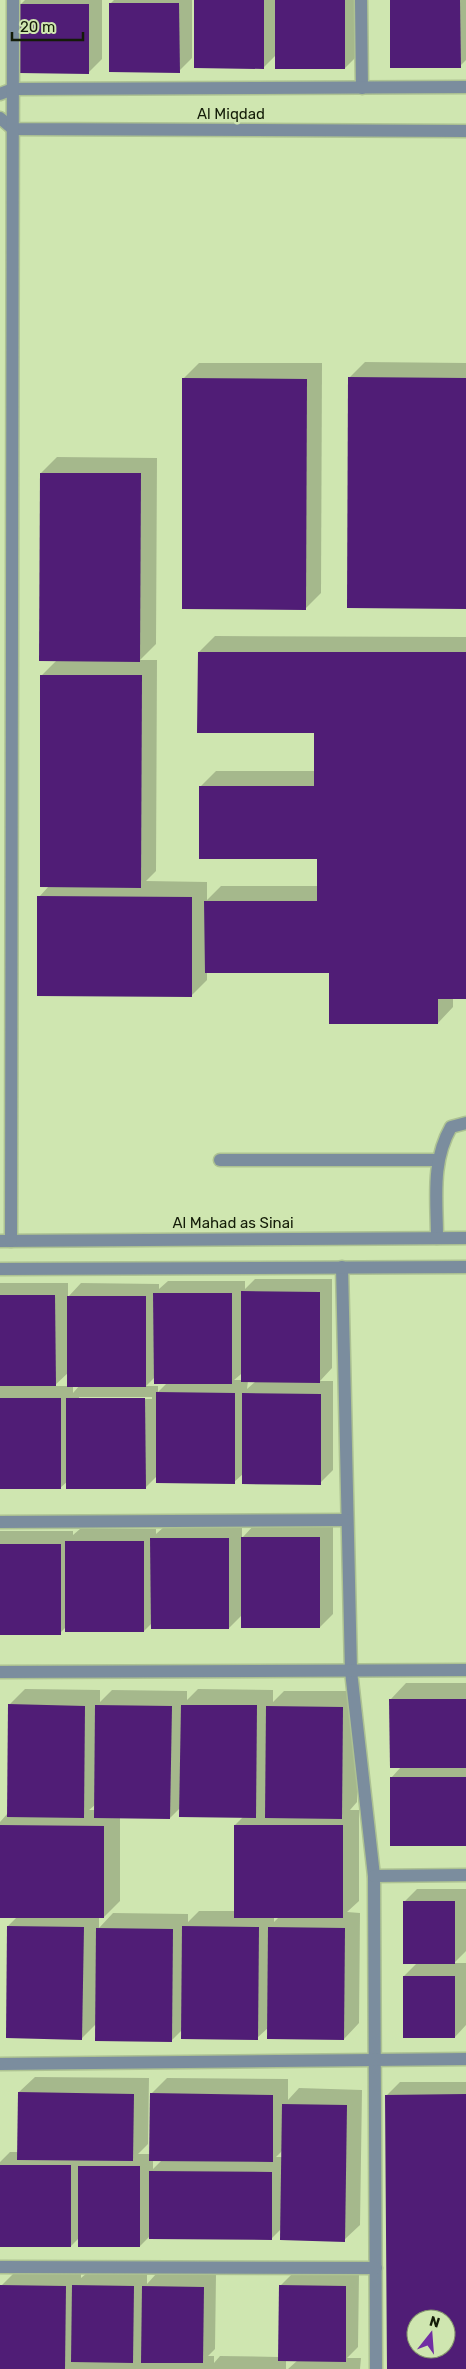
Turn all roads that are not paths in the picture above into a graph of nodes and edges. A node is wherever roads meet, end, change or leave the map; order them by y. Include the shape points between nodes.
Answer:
1 (14, 0) edge
2 (361, 0) edge
3 (466, 87) edge
4 (362, 88) junction
5 (13, 89) junction
6 (0, 94) edge
7 (0, 118) edge
8 (13, 129) junction
9 (466, 131) edge
10 (466, 1123) edge
11 (220, 1160) dead end
12 (438, 1160) junction
13 (437, 1238) junction
14 (466, 1238) edge
15 (5, 1241) edge
16 (342, 1267) junction
17 (466, 1267) edge
18 (0, 1269) edge
19 (347, 1520) junction
20 (0, 1522) edge
21 (466, 1670) edge
22 (351, 1671) junction
23 (0, 1672) edge
24 (466, 1875) edge
25 (374, 1876) junction
26 (466, 2059) edge
27 (375, 2060) junction
28 (0, 2064) edge
29 (0, 2267) edge
30 (376, 2268) junction
31 (376, 2369) edge

1 - 5 street
2 - 4 street
3 - 4 street, Al Miqdad
4 - 5 street, Al Miqdad
5 - 6 street, Al Miqdad
5 - 8 street
7 - 8 street
8 - 9 street, Al Miqdad
8 - 15 street
10 - 12 street via 451,1127
11 - 12 street
12 - 13 street
13 - 14 street, Al Mahad as Sinai
13 - 15 street, Al Mahad as Sinai
16 - 17 street
16 - 18 street
16 - 19 street
19 - 20 street
19 - 22 street
21 - 22 street
22 - 23 street
22 - 25 street
24 - 25 street
25 - 27 street
26 - 27 street
27 - 28 street
27 - 30 street
29 - 30 street
30 - 31 street

